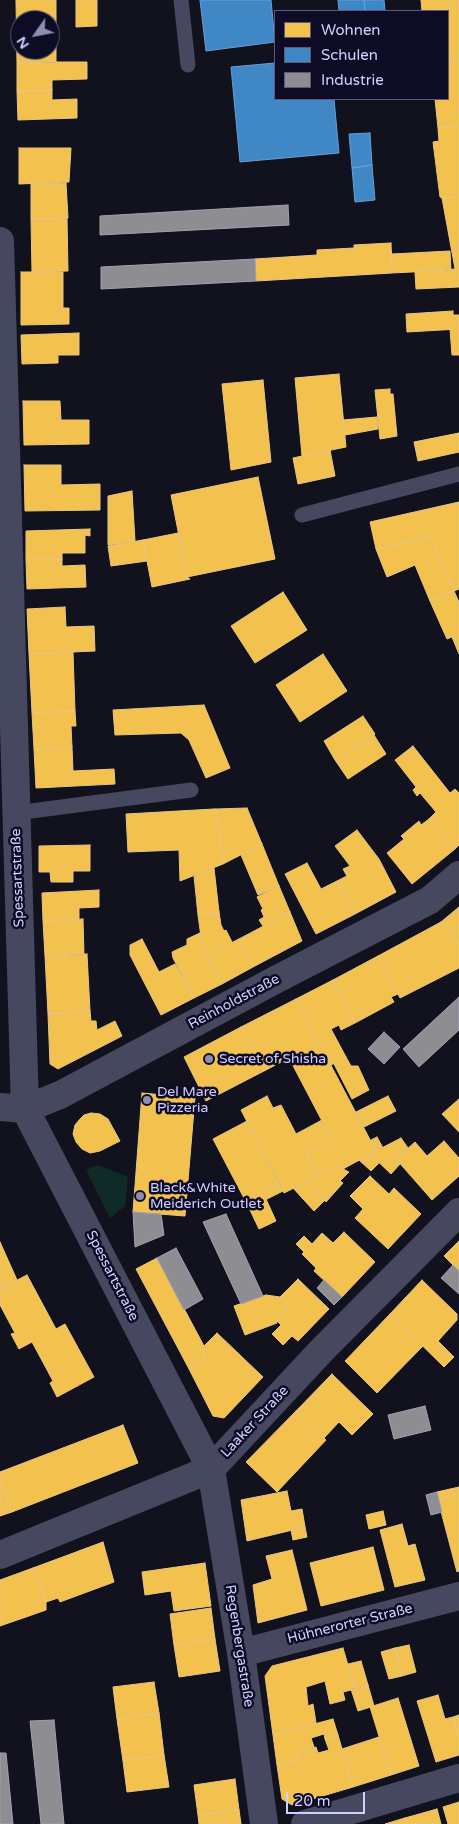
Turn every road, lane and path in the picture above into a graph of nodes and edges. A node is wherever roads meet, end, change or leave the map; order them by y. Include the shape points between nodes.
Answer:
1 (181, 0) edge
2 (188, 65) dead end
3 (0, 242) edge
4 (459, 474) edge
5 (302, 515) dead end
6 (191, 790) dead end
7 (16, 812) junction
8 (459, 875) edge
9 (13, 1108) edge
10 (459, 1212) edge
11 (211, 1469) junction
12 (0, 1555) edge
13 (459, 1596) edge
14 (240, 1653) junction
15 (459, 1778) edge
16 (264, 1824) edge
17 (305, 1824) edge

1 - 2 lane
3 - 7 street, Spessartstraße
4 - 5 lane
6 - 7 lane
7 - 9 street, Spessartstraße
8 - 9 street, Reinholdstraße via 430,900 60,1095
9 - 11 street, Spessartstraße
10 - 11 street, Laaker Straße via 329,1343
11 - 12 street, Laaker Straße
11 - 14 street, Regenbergastraße
13 - 14 street, Hühnerorter Straße
14 - 16 street, Regenbergastraße
15 - 17 street

